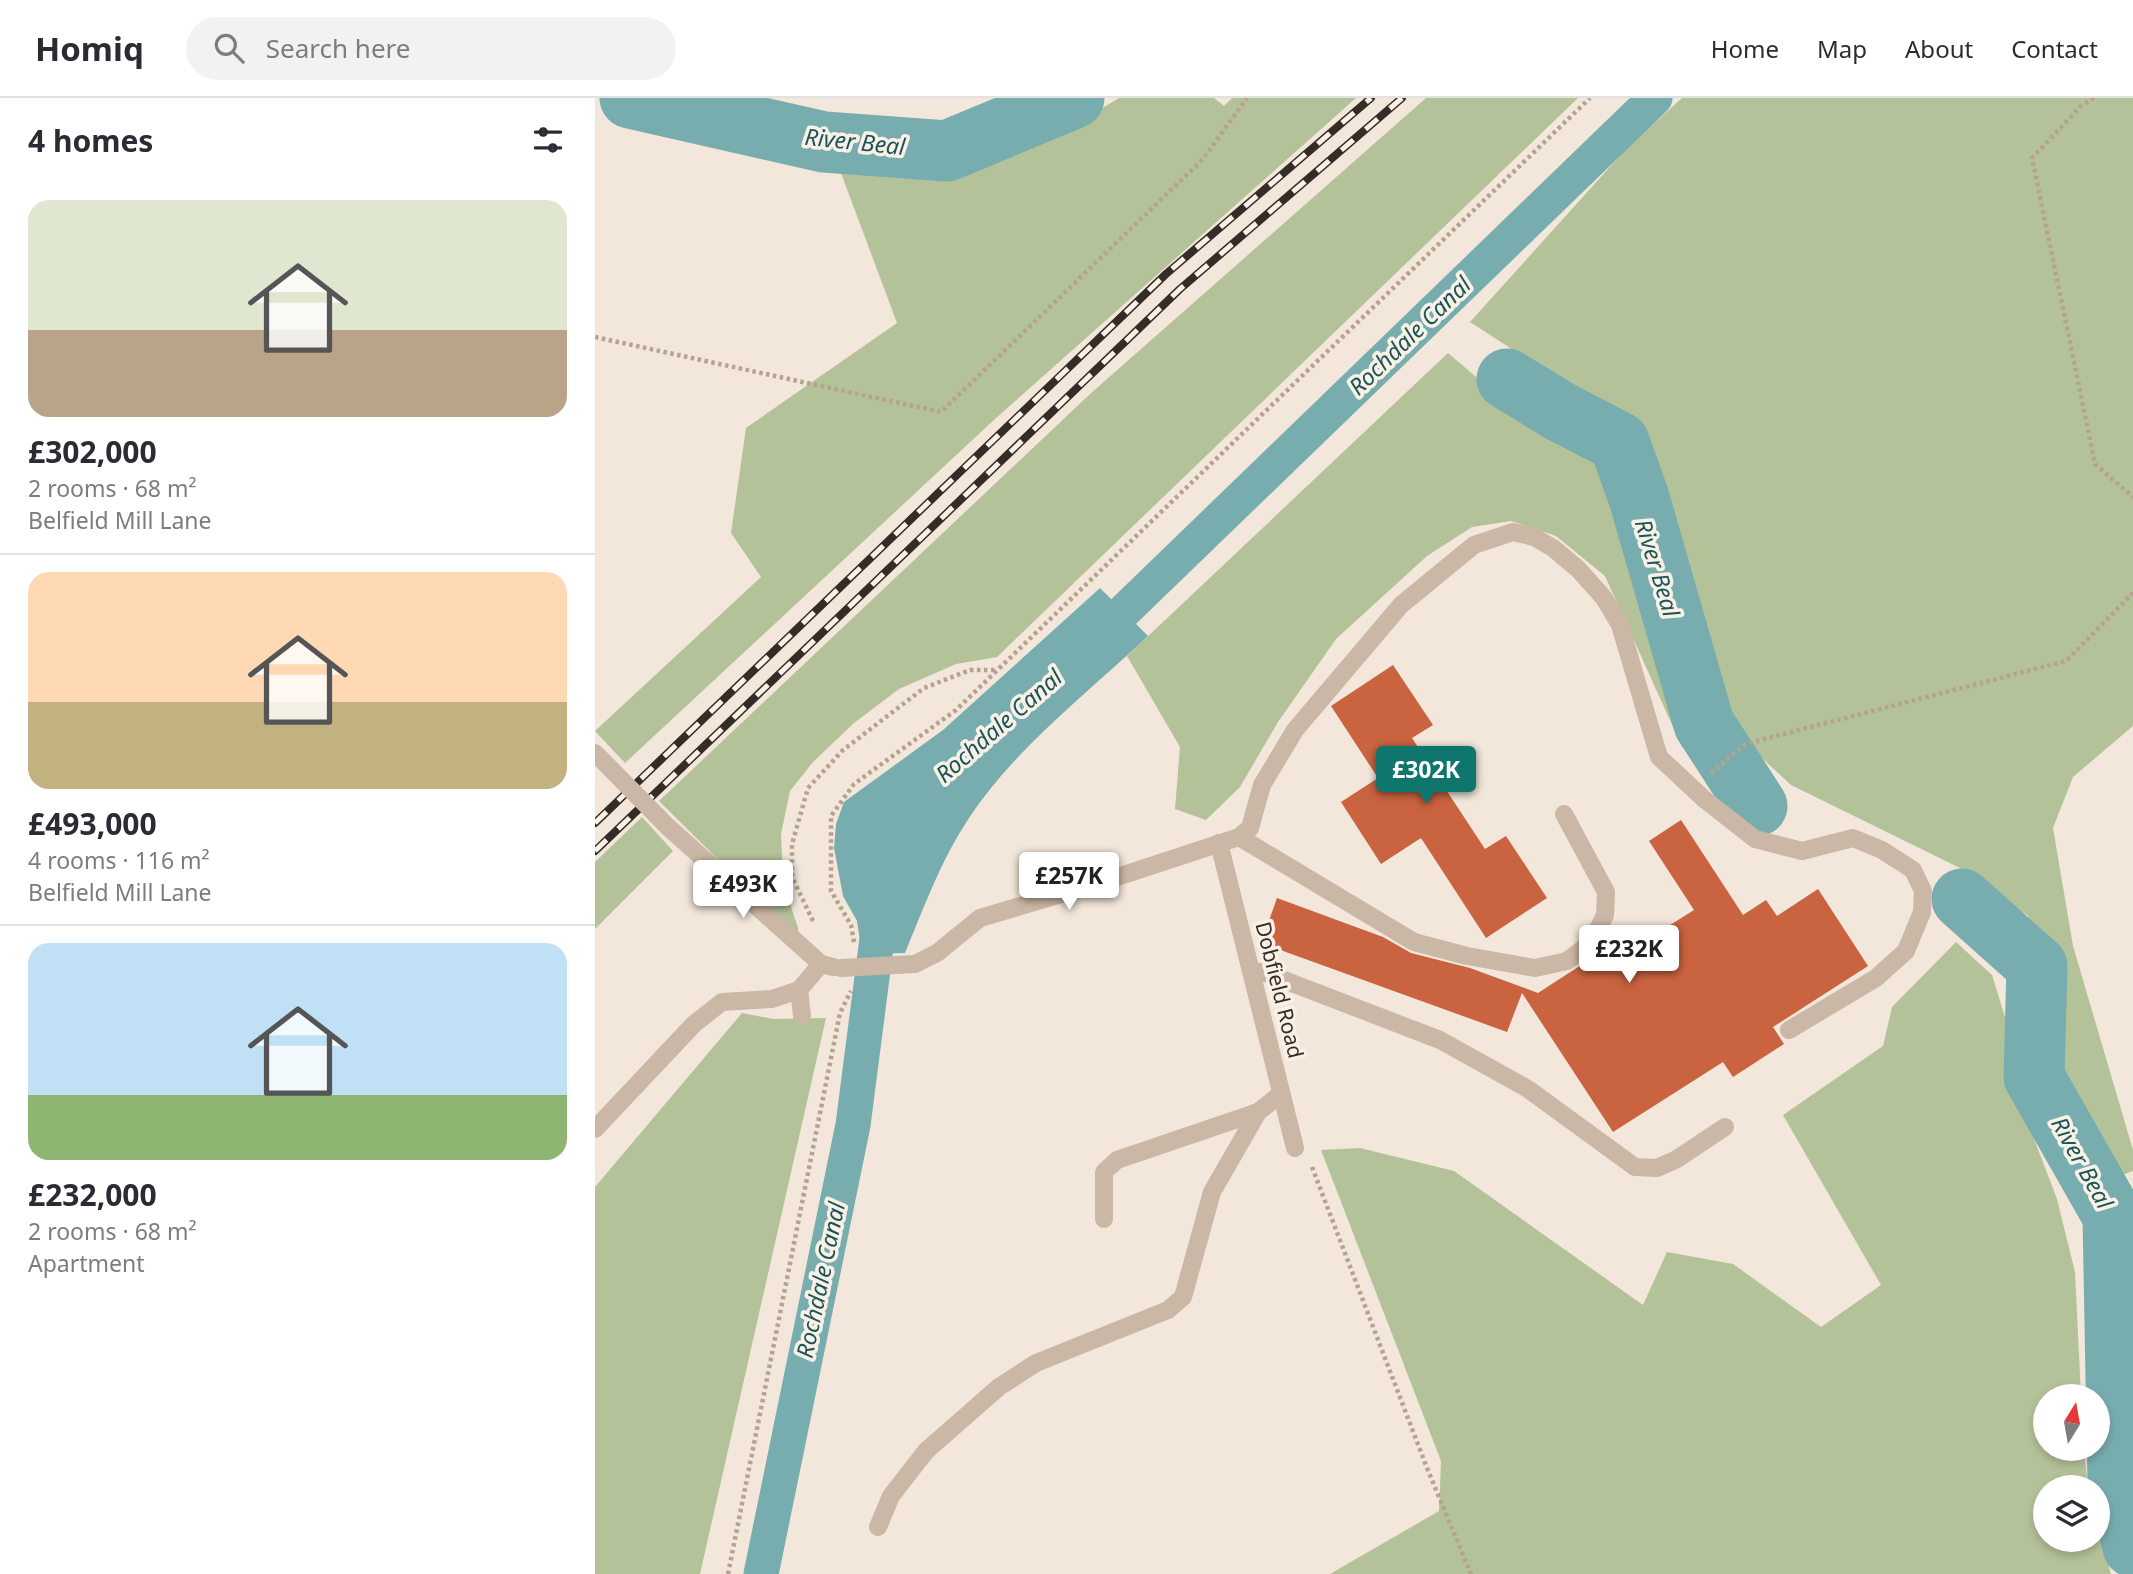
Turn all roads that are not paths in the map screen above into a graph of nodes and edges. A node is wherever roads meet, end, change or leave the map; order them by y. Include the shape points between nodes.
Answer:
1 (595, 753) edge
2 (1564, 814) dead end
3 (1239, 837) junction
4 (1219, 843) junction
5 (816, 960) junction
6 (1251, 971) junction
7 (799, 990) junction
8 (802, 1016) dead end
9 (1789, 1030) dead end
10 (1282, 1094) junction
11 (1258, 1112) junction
12 (1724, 1127) dead end
13 (595, 1129) edge
14 (1295, 1148) road end
15 (1104, 1219) dead end
16 (878, 1527) dead end

1 - 5 street, bridge via 668,827
2 - 3 street via 1606,892 1605,915 1592,942 1567,961 1535,968 1414,942
3 - 4 street
3 - 9 street via 1249,828 1262,785 1295,730 1401,605 1474,545 1513,532 1535,537 1578,569 1604,598 1620,625 1660,757 1704,799 1755,839 1801,851 1853,838 1913,870 1923,891 1923,912 1906,951 1876,978
4 - 5 street, bridge via 980,918 937,953 915,964 841,968
4 - 6 street, Dobfield Road
5 - 7 street
6 - 10 street, Dobfield Road
6 - 12 street via 1440,1040 1528,1089 1635,1167 1657,1168
7 - 8 street
7 - 13 street via 772,999 722,1002 710,1010
10 - 11 street
10 - 14 street, Dobfield Road
11 - 15 street via 1117,1160 1104,1172
11 - 16 street via 1212,1192 1183,1297 1168,1310 1036,1363 999,1387 926,1451 891,1496

